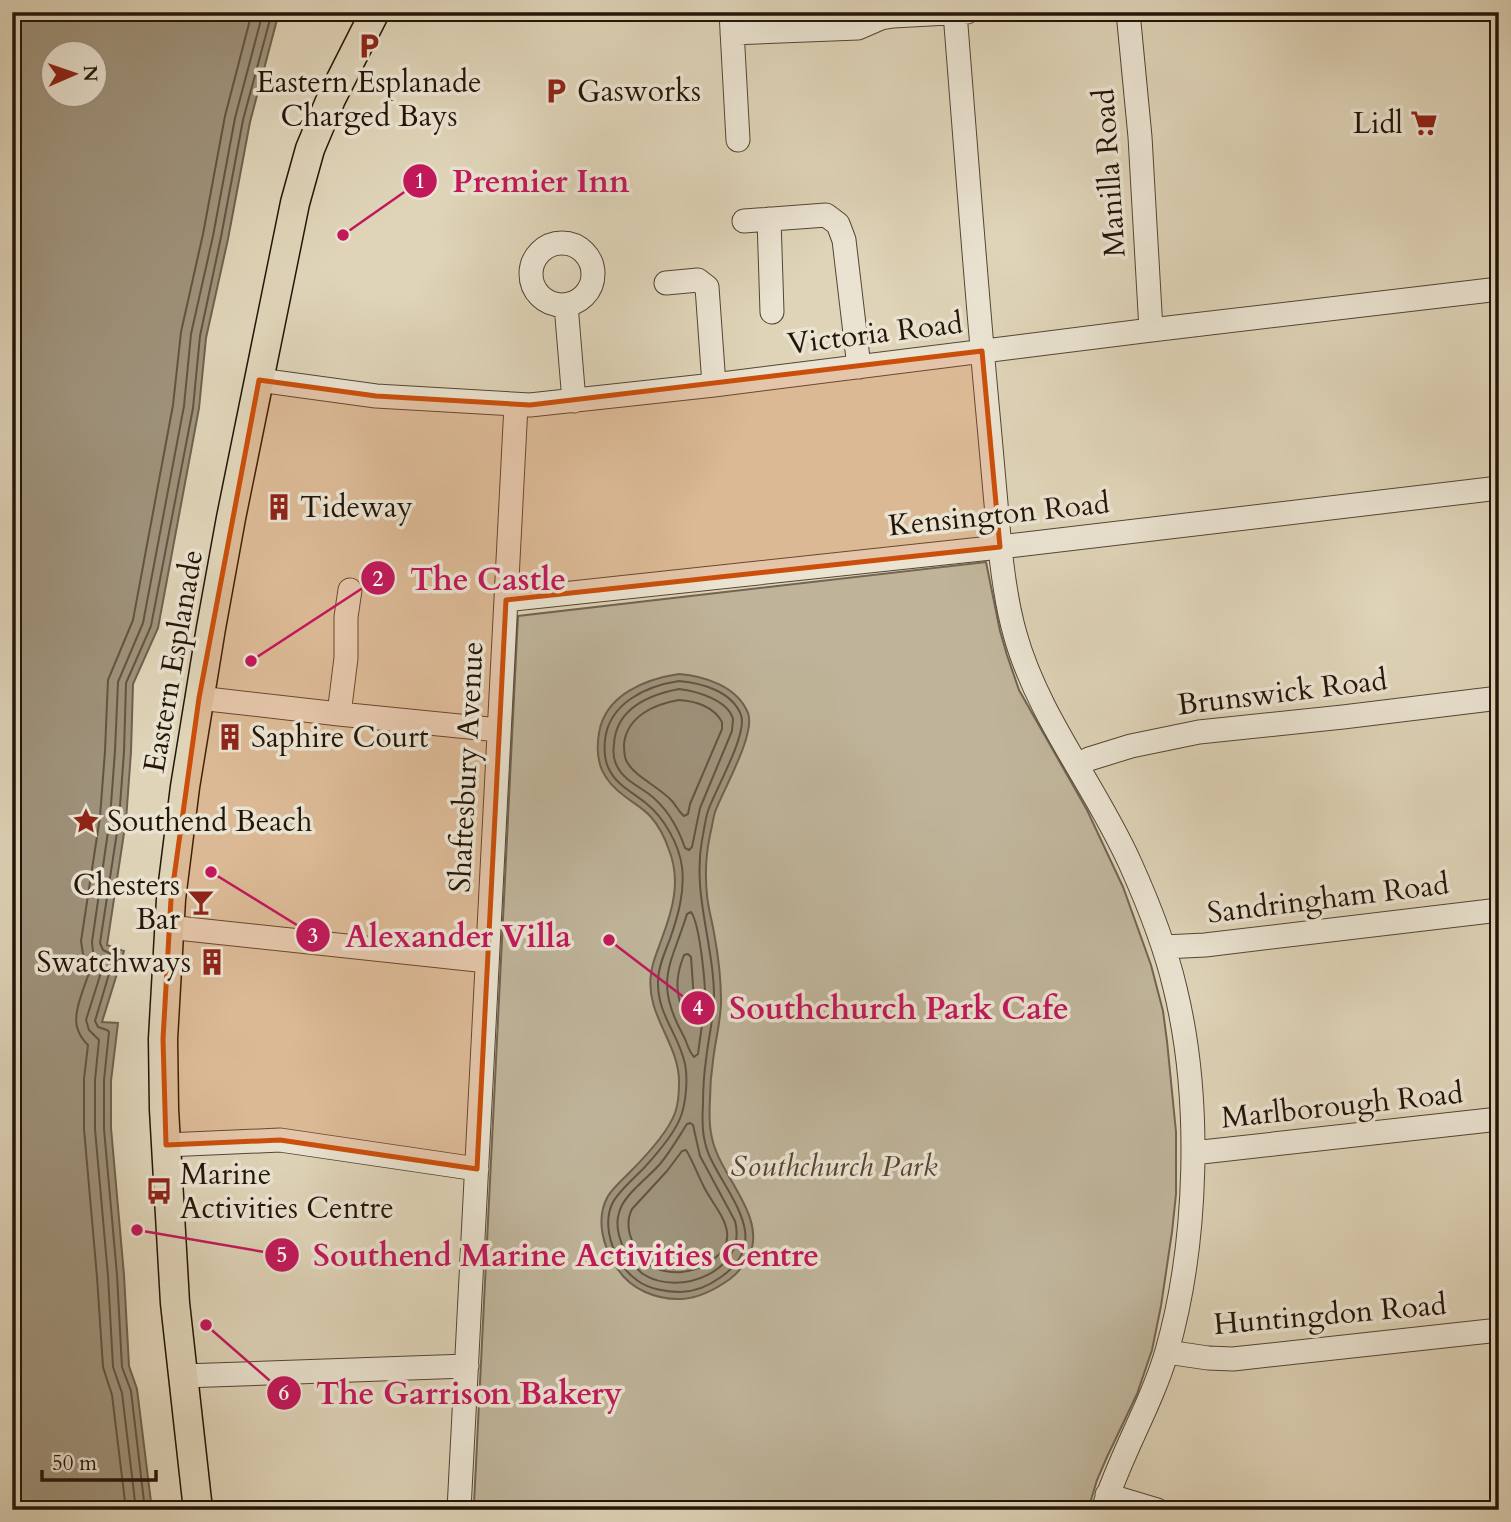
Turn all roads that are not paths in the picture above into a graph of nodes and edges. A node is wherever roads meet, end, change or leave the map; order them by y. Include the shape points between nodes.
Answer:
1 (375, 12) edge
2 (967, 12) edge
3 (1128, 12) edge
4 (955, 13) edge
5 (857, 20) edge
6 (732, 23) edge
7 (738, 140) dead end
8 (769, 219) junction
9 (744, 221) dead end
10 (666, 283) dead end
11 (1499, 289) edge
12 (566, 305) dead end
13 (772, 312) dead end
14 (1152, 330) junction
15 (982, 351) junction
16 (859, 367) junction
17 (259, 380) junction
18 (714, 384) junction
19 (574, 401) junction
20 (516, 405) junction
21 (1499, 488) edge
22 (1000, 547) junction
23 (350, 590) dead end
24 (506, 600) junction
25 (199, 698) junction
26 (1499, 698) edge
27 (339, 714) junction
28 (499, 730) junction
29 (1077, 766) junction
30 (1499, 910) edge
31 (168, 927) junction
32 (1164, 947) junction
33 (487, 961) junction
34 (1499, 1119) edge
35 (166, 1145) junction
36 (1193, 1153) junction
37 (477, 1169) junction
38 (1499, 1330) edge
39 (1167, 1352) junction
40 (467, 1366) junction
41 (183, 1376) junction
42 (1105, 1502) edge
43 (198, 1510) edge
44 (459, 1510) edge
45 (1157, 1510) edge

1 - 17 main road, Eastern Esplanade via 331,99 306,162
2 - 4 street
3 - 14 street, Manilla Road
4 - 5 street
4 - 15 street
5 - 6 street
6 - 7 street
8 - 9 street
8 - 13 street
8 - 16 street via 826,215 838,224 844,240
10 - 18 street via 698,280 707,287
11 - 14 street, Victoria Road
12 - 19 street
14 - 15 street, Victoria Road
15 - 16 street, Victoria Road
15 - 22 street
16 - 18 street, Victoria Road
17 - 20 street, Victoria Road via 376,397
17 - 25 main road, Eastern Esplanade
18 - 19 street, Victoria Road
19 - 20 street, Victoria Road
20 - 24 street, Shaftesbury Avenue
21 - 22 street, Kensington Road
22 - 24 street, Kensington Road
22 - 29 street via 1015,636 1047,713
23 - 27 street
24 - 28 street, Shaftesbury Avenue
25 - 27 street
25 - 31 main road, Eastern Esplanade
26 - 29 street, Brunswick Road via 1199,732 1131,746
27 - 28 street
28 - 33 street, Shaftesbury Avenue
29 - 32 street via 1119,839
30 - 32 street, Sandringham Road
31 - 33 street
31 - 35 main road, Eastern Esplanade via 163,1039
32 - 36 street via 1183,1025
33 - 37 street, Shaftesbury Avenue
34 - 36 street, Marlborough Road
35 - 37 street via 281,1140
35 - 41 main road, Eastern Esplanade
36 - 39 street via 1183,1281
37 - 40 street, Shaftesbury Avenue
38 - 39 street, Huntingdon Road via 1233,1359
39 - 42 street
40 - 41 street
40 - 44 street, Shaftesbury Avenue
41 - 43 main road, Eastern Esplanade
42 - 45 street

